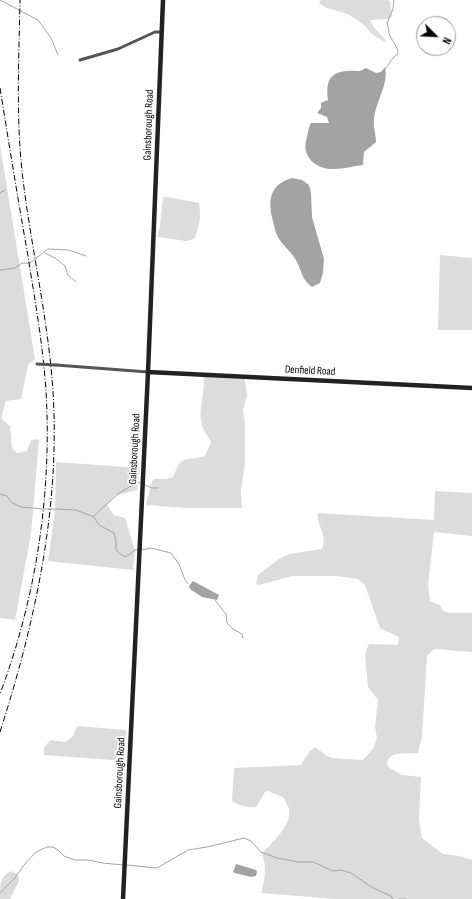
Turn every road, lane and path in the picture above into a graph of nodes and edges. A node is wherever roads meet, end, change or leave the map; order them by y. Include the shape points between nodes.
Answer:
1 (163, 0) edge
2 (162, 32) junction
3 (80, 60) dead end
4 (32, 365) dead end
5 (148, 372) junction
6 (472, 388) edge
7 (123, 899) edge

1 - 2 main road, Gainsborough Road
2 - 3 street via 155,32 118,49
2 - 5 main road, Gainsborough Road
4 - 5 street, bridge
5 - 6 main road, Denfield Road
5 - 7 main road, Gainsborough Road

